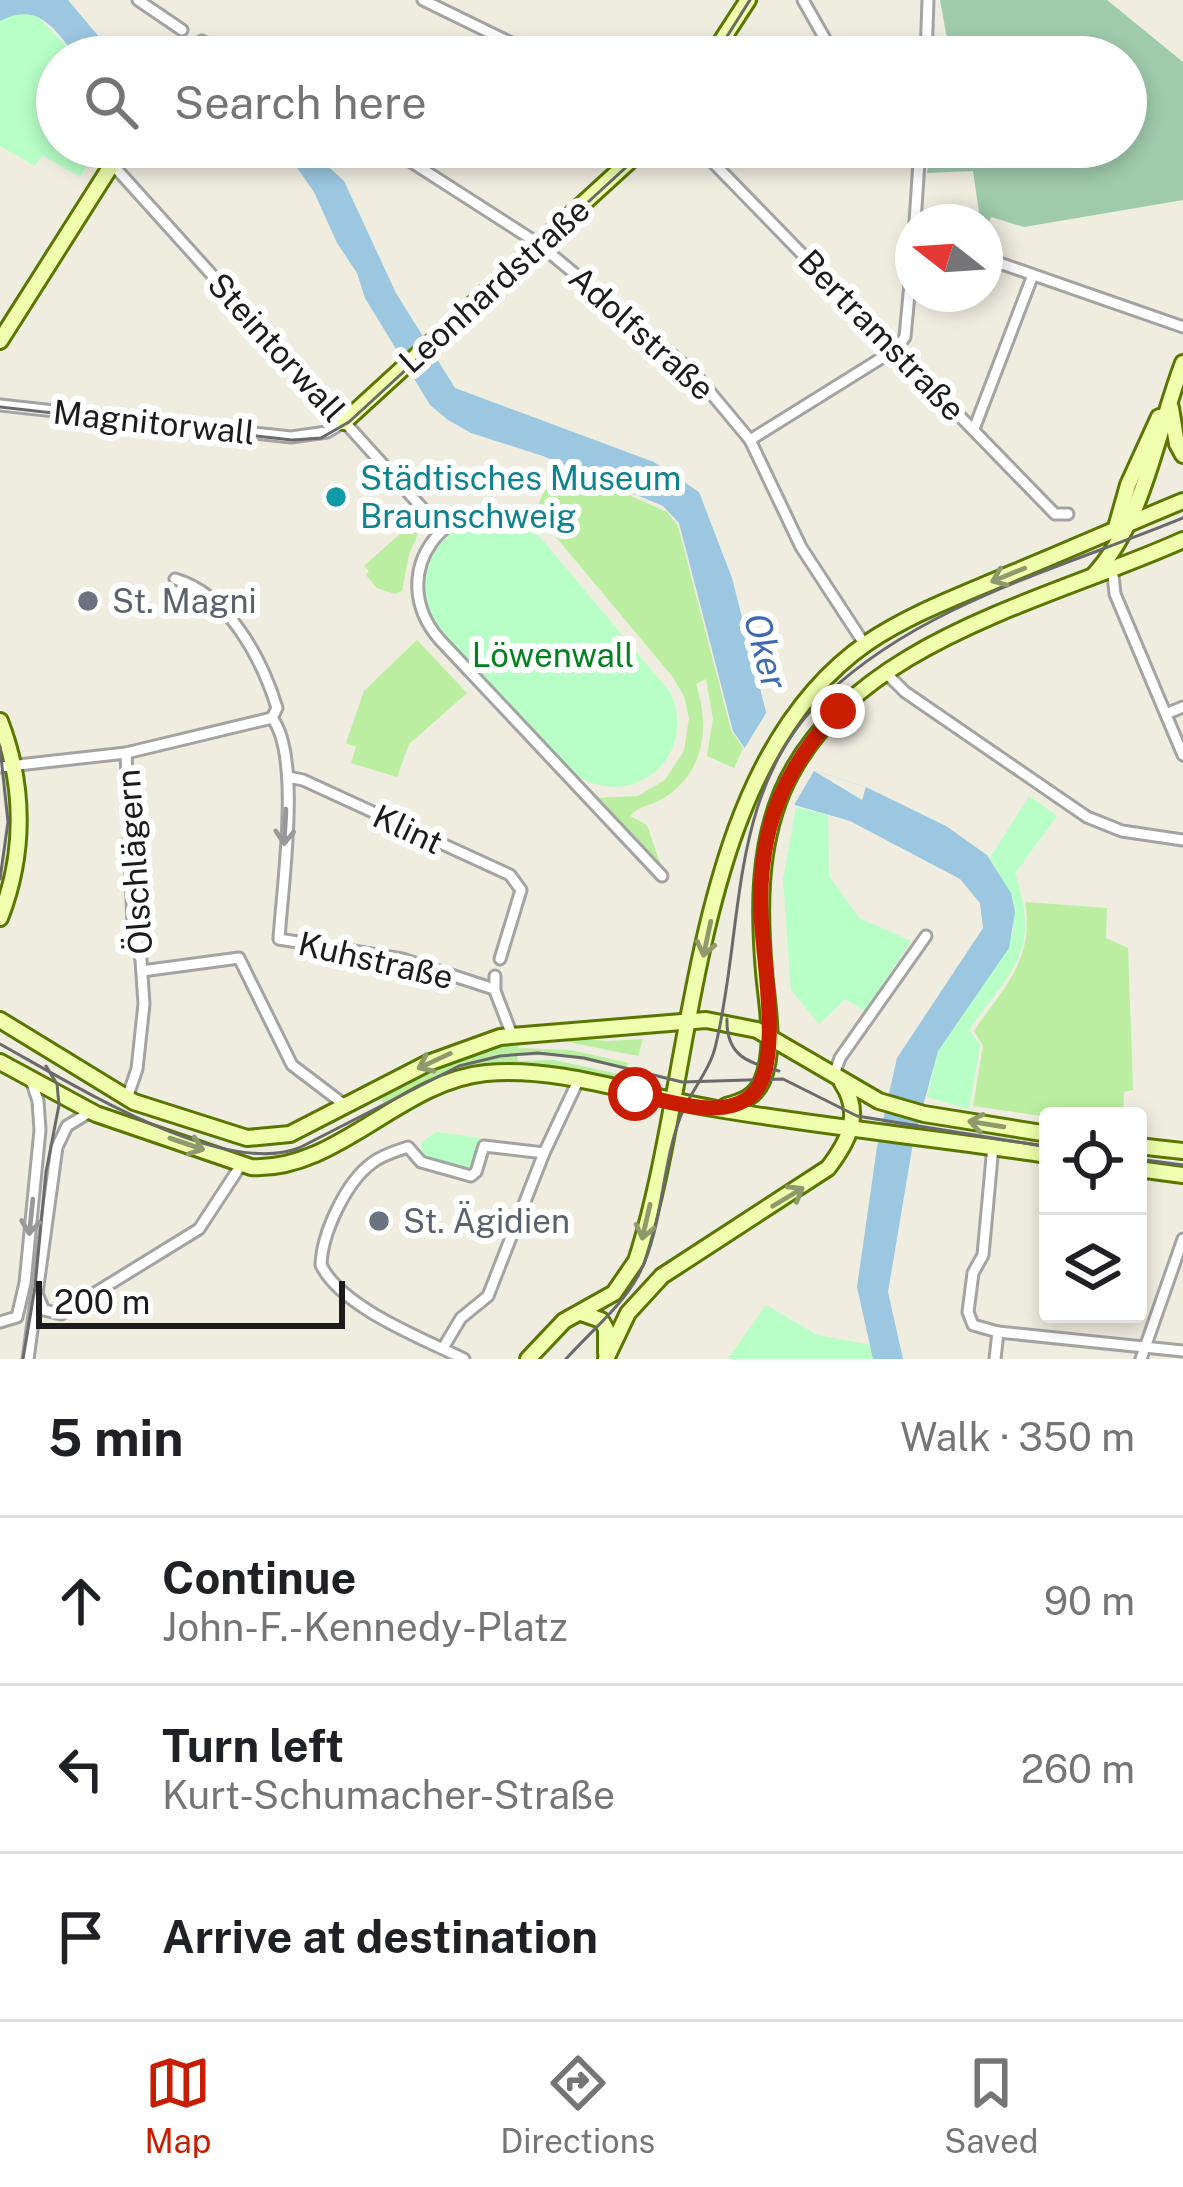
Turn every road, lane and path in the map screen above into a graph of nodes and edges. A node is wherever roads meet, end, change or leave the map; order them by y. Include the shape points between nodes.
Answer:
1 (138, 0) edge
2 (423, 0) edge
3 (748, 0) edge
4 (803, 0) edge
5 (928, 0) edge
6 (182, 30) dead end
7 (497, 36) edge
8 (725, 36) edge
9 (823, 36) edge
10 (927, 36) edge
11 (110, 168) edge
12 (116, 168) edge
13 (421, 168) edge
14 (622, 168) edge
15 (719, 168) edge
16 (919, 168) edge
17 (916, 204) edge
18 (539, 244) junction
19 (1003, 264) edge
20 (1033, 274) junction
21 (22, 309) junction
22 (907, 312) edge
23 (1183, 327) edge
24 (0, 341) edge
25 (896, 349) junction
26 (0, 351) edge
27 (1183, 363) edge
28 (1170, 398) junction
29 (0, 405) edge
30 (344, 422) junction
31 (974, 429) junction
32 (750, 440) junction
33 (1183, 455) edge
34 (1183, 501) edge
35 (1068, 514) dead end
36 (526, 520) dead end
37 (1121, 526) junction
38 (442, 530) junction
39 (1090, 538) junction
40 (1183, 540) edge
41 (1114, 548) junction
42 (1146, 556) junction
43 (1112, 571) junction
44 (175, 579) dead end
45 (1090, 579) junction
46 (866, 645) junction
47 (886, 673) junction
48 (1183, 707) edge
49 (1166, 714) junction
50 (272, 718) junction
51 (0, 721) edge
52 (126, 753) junction
53 (1183, 755) edge
54 (7, 766) edge
55 (288, 777) junction
56 (1183, 840) edge
57 (662, 876) dead end
58 (0, 919) edge
59 (926, 937) dead end
60 (500, 959) dead end
61 (142, 971) junction
62 (495, 976) dead end
63 (494, 989) junction
64 (689, 1020) junction
65 (0, 1021) edge
66 (512, 1035) junction
67 (769, 1036) junction
68 (0, 1062) edge
69 (833, 1077) junction
70 (31, 1079) junction
71 (578, 1081) junction
72 (127, 1098) junction
73 (670, 1100) junction
74 (346, 1106) junction
75 (715, 1108) junction
76 (91, 1112) junction
77 (852, 1126) junction
78 (1039, 1133) edge
79 (993, 1146) junction
80 (1147, 1148) edge
81 (1179, 1153) edge
82 (544, 1154) junction
83 (1039, 1154) edge
84 (241, 1165) junction
85 (1147, 1169) edge
86 (1183, 1175) edge
87 (1183, 1239) edge
88 (38, 1296) junction
89 (579, 1312) junction
90 (0, 1323) edge
91 (998, 1332) junction
92 (443, 1348) junction
93 (1183, 1351) edge
94 (1143, 1353) edge
95 (28, 1359) edge
96 (464, 1359) edge
97 (528, 1359) edge
98 (606, 1359) edge
99 (995, 1359) edge

1 - 6 street
2 - 7 street
3 - 8 main road
4 - 9 street
5 - 10 street
11 - 21 main road
12 - 30 street, Steintorwall
13 - 18 street, Adolfstraße
14 - 18 main road, Leonhardstraße
15 - 25 street, Bertramstraße
16 - 17 street
18 - 30 main road, Leonhardstraße
18 - 32 street, Adolfstraße via 674,354
19 - 20 street
20 - 23 street
20 - 31 street
21 - 24 main road
21 - 26 main road
22 - 25 street
25 - 31 street, Bertramstraße
25 - 32 street
27 - 28 main road
28 - 33 main road
28 - 37 main road via 1141,453
29 - 30 street, Magnitorwall via 309,438
30 - 38 street, Steintorwall
31 - 35 street, Bertramstraße via 1055,514
32 - 46 street, Adolfstraße via 801,547
34 - 37 main road
36 - 38 street via 482,512
37 - 39 main road
37 - 41 main road
38 - 57 street via 419,568 426,622
39 - 41 street
39 -> 46 main road via 912,616
40 - 42 main road
41 - 42 main road
41 - 43 street
41 - 45 main road
42 - 43 main road
43 - 45 main road
43 - 49 street
44 - 50 street via 206,596 252,648 277,708
45 - 47 main road via 970,627
46 -> 64 main road via 817,687 755,782 727,857
47 - 56 street via 1088,818
47 - 67 main road via 838,711 778,802 761,892
48 - 49 street
49 - 53 street
50 - 52 street
50 - 55 street
51 - 54 main road
52 - 54 street
52 - 61 street, Ölschlägern
54 - 58 main road via 19,841
55 - 60 street, Klint via 510,875 521,890
55 -> 63 street, Kuhstraße via 279,938 402,959
59 - 69 street
61 - 72 street, Ölschlägern via 141,1034
61 - 74 street via 239,958 292,1065
62 - 63 street
63 - 66 street, Kuhstraße
64 - 66 main road
64 - 67 main road via 725,1021
64 - 73 main road
65 - 72 main road
66 -> 74 main road via 440,1058
67 - 69 main road
67 - 75 main road via 759,1087
68 - 70 main road
69 - 77 main road via 850,1096
78 -> 69 main road via 924,1114
70 - 76 main road
70 -> 90 street via 40,1130 25,1282 17,1317
71 - 73 main road
71 - 82 street
71 - 84 main road via 510,1072 454,1080 283,1166
72 - 74 main road via 236,1136 272,1138
73 - 75 main road
73 -> 89 main road via 636,1261 614,1293
75 - 77 main road
76 -> 84 main road
76 - 88 street via 72,1120 57,1147
77 - 79 main road
98 -> 77 main road via 628,1313 662,1276 818,1177
79 - 83 main road
79 - 91 street via 969,1319
80 - 81 main road
82 - 92 street via 488,1296 461,1318
82 - 92 street via 484,1146 471,1176 421,1162 408,1147 370,1164 346,1195 321,1265 353,1301
84 - 88 street via 199,1228 61,1314 44,1310
85 - 86 main road
87 - 94 street
88 - 95 street
89 - 97 main road
89 - 98 main road via 602,1320
91 - 94 street
91 - 99 street
92 - 96 street
93 - 94 street

